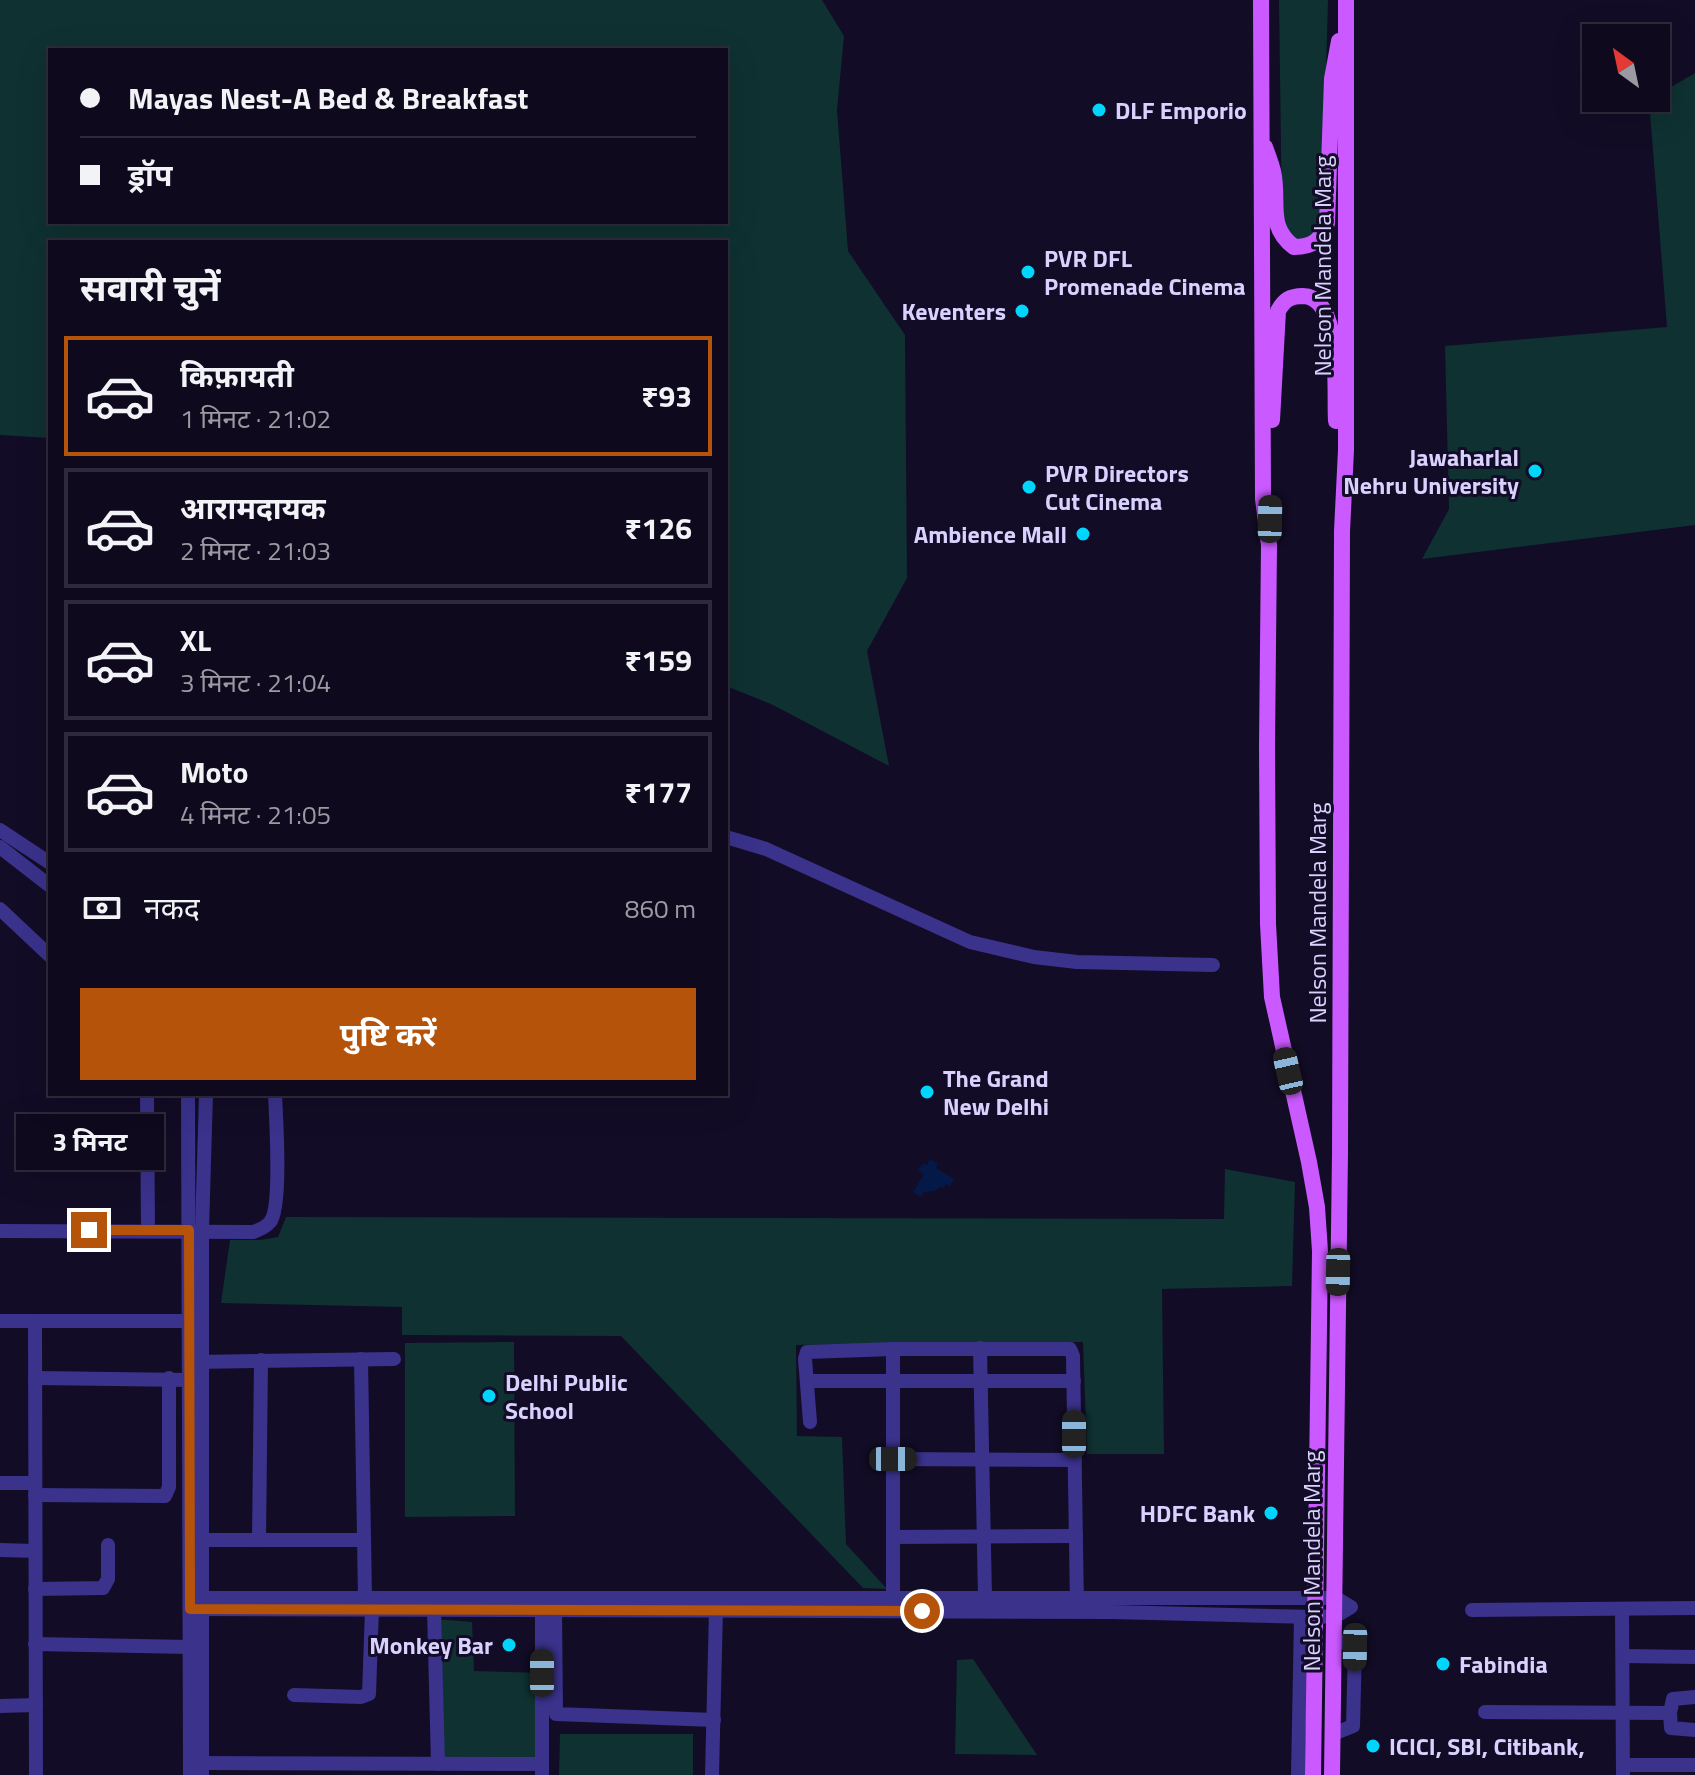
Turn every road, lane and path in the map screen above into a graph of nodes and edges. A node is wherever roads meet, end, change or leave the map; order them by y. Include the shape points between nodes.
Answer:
1 (1261, 0) edge
2 (1346, 0) edge
3 (1345, 20) junction
4 (1261, 136) junction
5 (1342, 531) junction
6 (1269, 545) junction
7 (0, 830) edge
8 (728, 838) edge
9 (0, 847) edge
10 (48, 862) edge
11 (48, 884) edge
12 (0, 909) edge
13 (48, 954) edge
14 (1213, 965) dead end
15 (147, 1096) edge
16 (188, 1096) edge
17 (206, 1096) edge
18 (275, 1096) edge
19 (148, 1230) junction
20 (196, 1230) junction
21 (0, 1231) edge
22 (0, 1321) edge
23 (35, 1321) junction
24 (196, 1321) junction
25 (980, 1348) junction
26 (893, 1349) junction
27 (361, 1359) junction
28 (394, 1359) dead end
29 (261, 1360) junction
30 (196, 1362) junction
31 (35, 1378) junction
32 (169, 1378) junction
33 (190, 1380) junction
34 (893, 1380) junction
35 (807, 1381) junction
36 (980, 1381) junction
37 (1074, 1381) junction
38 (810, 1422) dead end
39 (893, 1459) junction
40 (982, 1459) junction
41 (1075, 1460) junction
42 (0, 1483) edge
43 (35, 1489) junction
44 (1076, 1536) junction
45 (893, 1537) junction
46 (984, 1537) junction
47 (196, 1540) junction
48 (259, 1540) junction
49 (364, 1540) junction
50 (108, 1545) dead end
51 (0, 1550) edge
52 (35, 1551) junction
53 (35, 1589) junction
54 (893, 1597) junction
55 (985, 1597) junction
56 (1315, 1598) junction
57 (196, 1604) junction
58 (369, 1604) junction
59 (948, 1604) junction
60 (1077, 1604) junction
61 (1336, 1607) junction
62 (1695, 1608) edge
63 (434, 1609) junction
64 (549, 1609) junction
65 (716, 1609) junction
66 (1622, 1609) junction
67 (1472, 1610) dead end
68 (1308, 1617) junction
69 (35, 1644) junction
70 (190, 1647) junction
71 (1623, 1656) junction
72 (1695, 1657) edge
73 (294, 1695) dead end
74 (1695, 1697) edge
75 (36, 1705) junction
76 (0, 1706) edge
77 (1485, 1712) dead end
78 (1624, 1712) junction
79 (1670, 1713) junction
80 (714, 1720) junction
81 (1695, 1730) edge
82 (1306, 1731) junction
83 (438, 1764) junction
84 (1695, 1765) edge
85 (202, 1769) edge
86 (324, 1769) edge
87 (378, 1769) edge
88 (542, 1769) edge
89 (1624, 1770) edge
90 (36, 1775) edge
91 (190, 1775) edge
92 (712, 1775) edge
93 (1298, 1775) edge
94 (1313, 1775) edge
95 (1332, 1775) edge

1 - 4 main road, Nelson Mandela Marg
2 - 3 main road, Nelson Mandela Marg
3 - 4 main road via 1332,79 1327,223 1322,238 1313,244 1294,247 1281,237 1274,172
3 - 5 main road, Nelson Mandela Marg
4 - 6 main road, Nelson Mandela Marg via 1263,499
5 - 6 main road, Nelson Mandela Marg via 1331,325 1317,300 1292,297 1284,301 1276,323
5 - 61 main road, Nelson Mandela Marg
6 - 56 main road, Nelson Mandela Marg via 1272,997 1309,1162 1320,1251
7 - 10 street
8 - 14 street via 766,849 970,942 1077,962
9 - 11 street
12 - 13 street
15 - 19 street
16 - 20 street
17 - 20 street
18 - 20 street via 275,1213 270,1222 253,1232
19 - 20 street
19 - 21 street
20 - 24 street
22 - 23 street
23 - 24 street
23 - 31 street
24 - 30 street
25 - 26 street
25 - 36 street
25 - 37 street via 1066,1348 1073,1356
26 - 34 street
26 - 35 street via 807,1352
27 - 28 street
27 - 29 street
27 - 49 street
29 - 30 street
29 - 48 street
30 - 33 street
30 - 47 street
31 - 32 street
31 - 43 street
32 - 33 street
32 - 43 street via 167,1494
33 - 47 street
34 - 35 street
34 - 36 street
34 - 39 street
35 - 38 street
36 - 37 street
36 - 40 street
37 - 41 street
39 - 40 street
39 - 45 street
40 - 41 street
40 - 46 street
41 - 44 street
42 - 43 street
43 - 52 street
44 - 46 street
44 - 60 street
45 - 46 street
45 - 54 street
46 - 55 street
47 - 48 street
47 - 57 street
48 - 49 street
49 - 58 street
50 - 53 street via 103,1588
51 - 52 street
52 - 53 street
53 - 69 street
54 - 58 street
54 - 59 street
55 - 59 street
55 - 60 street
56 - 60 street
56 - 61 street
56 - 68 main road, Nelson Mandela Marg
57 - 58 street
57 - 70 street
57 - 85 street
58 - 63 street
58 - 73 street via 369,1694
59 - 60 street
59 - 65 street
60 - 68 street
61 - 68 street
61 - 95 main road, Nelson Mandela Marg
62 - 66 street
63 - 64 street
63 - 83 street
64 - 65 street
64 - 80 street via 556,1714
64 - 88 street
65 - 80 street
66 - 67 street
66 - 71 street
68 - 82 main road, Nelson Mandela Marg
69 - 70 street
69 - 75 street
70 - 91 street
71 - 72 street
71 - 78 street
74 - 79 street via 1673,1699
75 - 76 street
75 - 90 street
77 - 78 street
78 - 79 street
78 - 89 street
79 - 81 street via 1671,1728
80 - 92 street
82 - 93 street
82 - 94 main road, Nelson Mandela Marg
83 - 87 street
83 - 88 street
84 - 89 street
85 - 86 street
86 - 87 street

